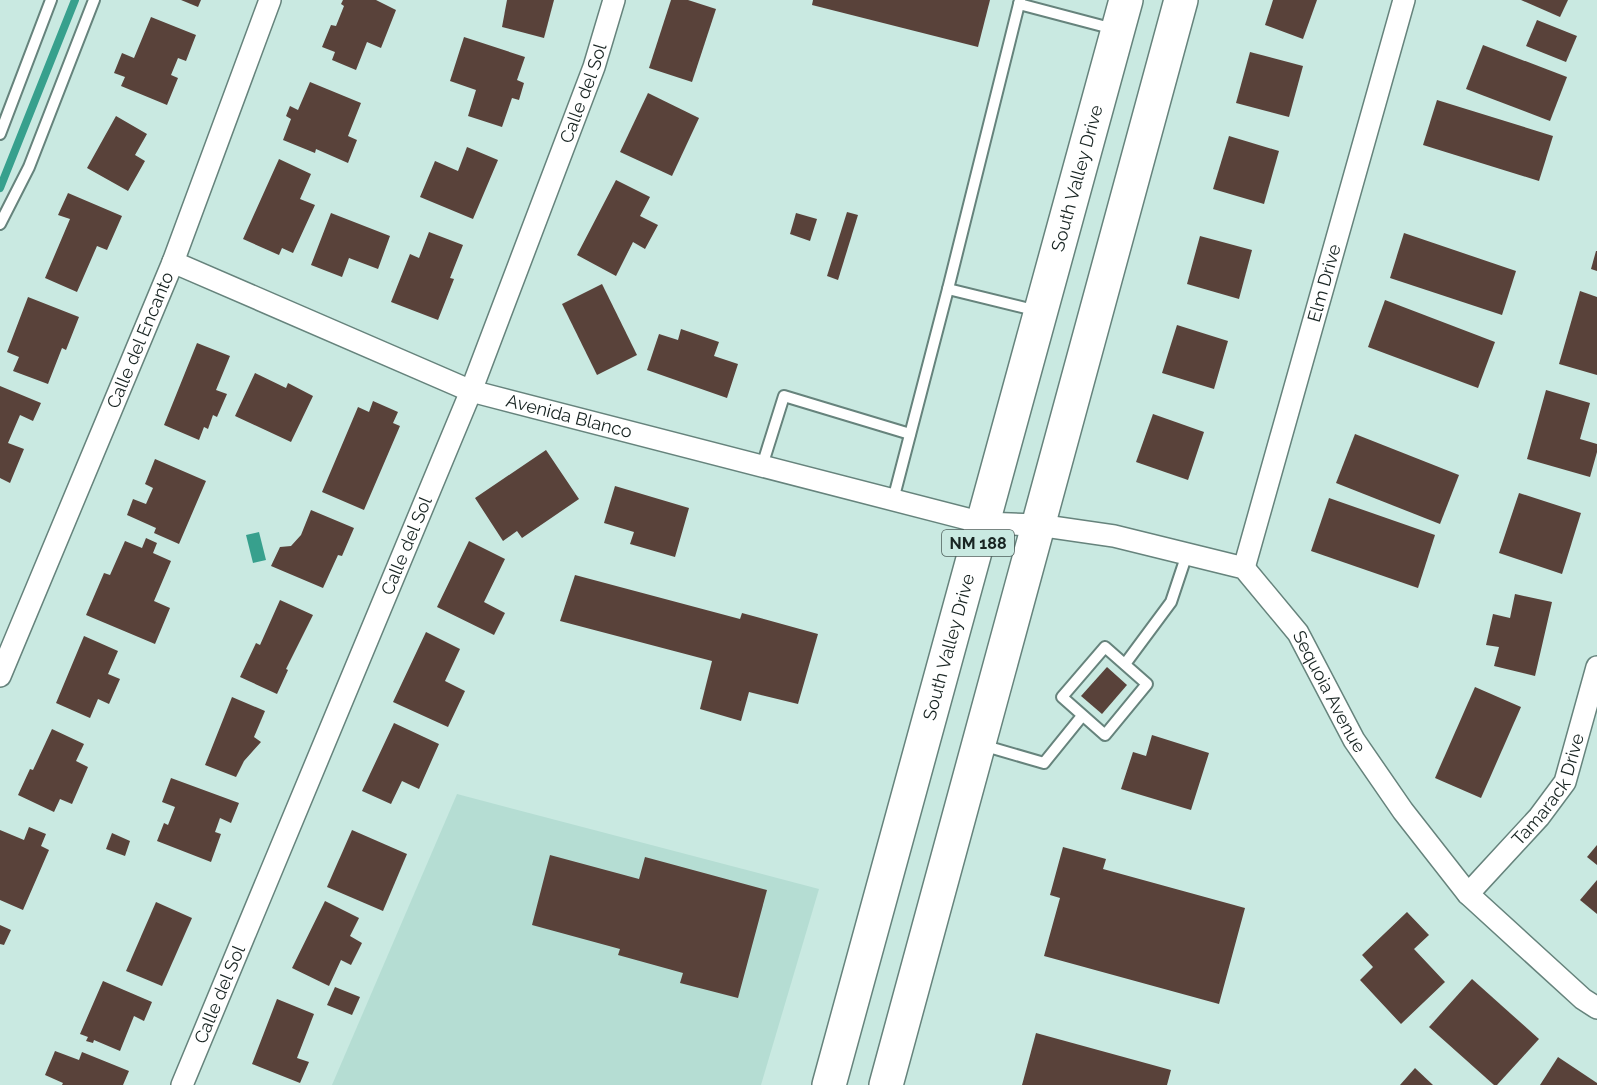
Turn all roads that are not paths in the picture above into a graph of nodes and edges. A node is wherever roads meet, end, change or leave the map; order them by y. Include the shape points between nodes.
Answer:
1 (51, 0) edge
2 (94, 0) edge
3 (270, 0) edge
4 (614, 0) edge
5 (1181, 0) edge
6 (1404, 0) edge
7 (1020, 2) edge
8 (1122, 15) edge
9 (0, 134) edge
10 (0, 224) edge
11 (173, 262) junction
12 (948, 289) junction
13 (1041, 312) junction
14 (471, 391) junction
15 (910, 434) junction
16 (762, 466) junction
17 (893, 500) junction
18 (983, 523) junction
19 (1038, 525) junction
20 (1187, 554) junction
21 (1244, 568) junction
22 (1125, 664) junction
23 (1597, 667) edge
24 (0, 676) edge
25 (1082, 716) junction
26 (979, 744) junction
27 (1468, 894) junction
28 (1597, 1008) edge
29 (182, 1085) edge
30 (829, 1085) edge
31 (885, 1085) edge

1 - 9 lane
2 - 10 lane via 29,167
3 - 11 street, Calle del Encanto
4 - 14 street, Calle del Sol via 594,67
5 - 19 main road, NM 188
6 - 21 street, Elm Drive
7 - 8 lane
7 - 12 lane
8 - 13 main road, South Valley Drive / NM 188
11 - 14 street, Avenida Blanco
11 - 24 street, Calle del Encanto
12 - 13 lane
12 - 15 lane
13 - 18 main road, South Valley Drive / NM 188
14 - 16 street, Avenida Blanco
14 - 29 street, Calle del Sol
15 - 16 lane via 784,396
15 - 17 lane
16 - 17 street, Avenida Blanco
17 - 18 street, Avenida Blanco
18 - 19 street
18 - 30 main road, South Valley Drive / NM 188
19 - 20 street
19 - 26 main road, NM 188
20 - 21 street
20 - 22 lane via 1171,602
21 - 27 street, Sequoia Avenue via 1298,633 1354,740
22 - 25 lane via 1105,647 1062,697
22 - 25 lane via 1148,684 1105,735
23 - 27 street, Tamarack Drive via 1565,782 1539,818
25 - 26 lane via 1044,763
26 - 31 main road, NM 188
27 - 28 street, Sequoia Avenue

